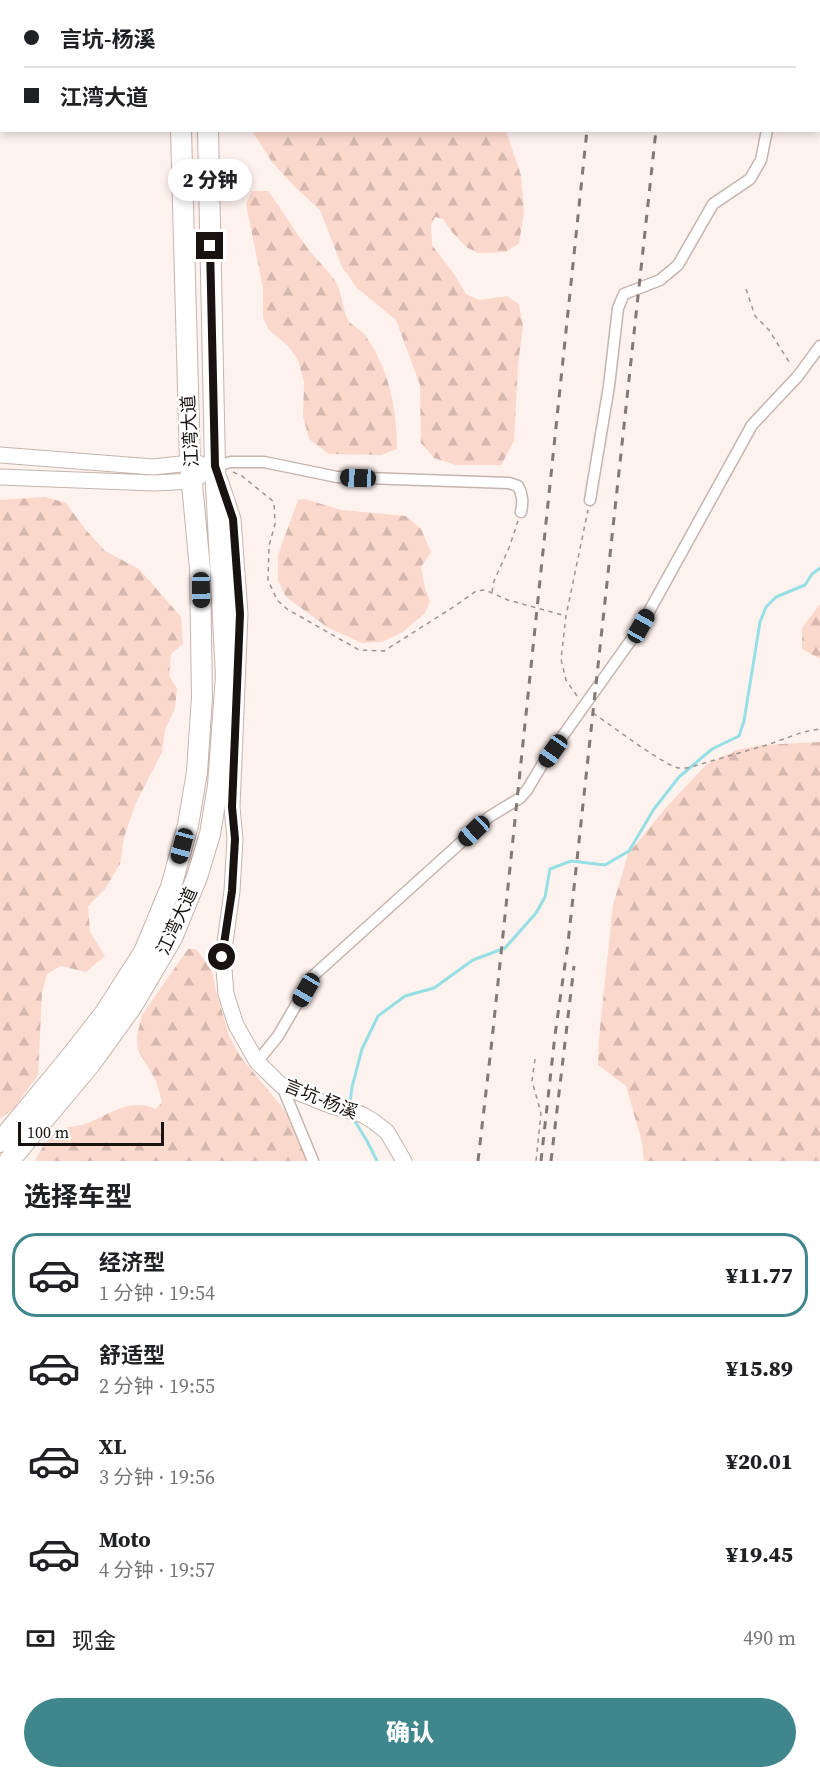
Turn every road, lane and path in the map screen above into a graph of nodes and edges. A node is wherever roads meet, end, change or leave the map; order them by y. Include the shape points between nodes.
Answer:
1 (181, 132) edge
2 (208, 132) edge
3 (767, 132) edge
4 (746, 290) dead end
5 (820, 346) edge
6 (798, 376) junction
7 (0, 455) edge
8 (215, 466) junction
9 (191, 472) junction
10 (0, 477) edge
11 (590, 500) joint
12 (521, 512) joint
13 (492, 592) junction
14 (566, 616) junction
15 (584, 706) junction
16 (820, 729) edge
17 (535, 1059) dead end
18 (257, 1062) junction
19 (282, 1086) junction
20 (0, 1142) edge
21 (9, 1161) edge
22 (312, 1161) edge
23 (404, 1161) edge
24 (536, 1161) edge

1 - 9 highway, 江湾大道
2 - 8 highway, 江湾大道
3 - 11 street via 761,160 750,179 713,204 678,265 660,280 624,294 618,308
4 - 6 path via 755,316 769,330
5 - 6 street
6 - 15 street via 752,425 641,626
7 - 9 main road
8 - 9 main road
8 - 12 street via 264,462 337,477 509,483 519,486
8 - 13 path via 242,476 274,502 268,580 276,600 359,650 384,651 476,591
8 - 18 main road, 言坑-杨溪 via 233,519 240,614 232,807 235,839 222,957 226,994 236,1025
8 - 21 highway, 江湾大道 via 226,676 218,785 210,834 172,938 132,1006 91,1063
9 - 10 main road via 154,483
9 - 20 highway, 江湾大道 via 200,569 202,697 197,772 171,887 144,952 105,1013
11 - 14 path
12 - 13 path
13 - 14 path
14 - 15 path via 561,659 566,680
15 - 16 path via 678,768
15 - 18 street via 520,798 489,817 313,976 278,1036
17 - 24 path via 532,1081 541,1113
18 - 19 main road, 言坑-杨溪
19 - 22 street
19 - 23 main road, 言坑-杨溪 via 373,1121 387,1132

